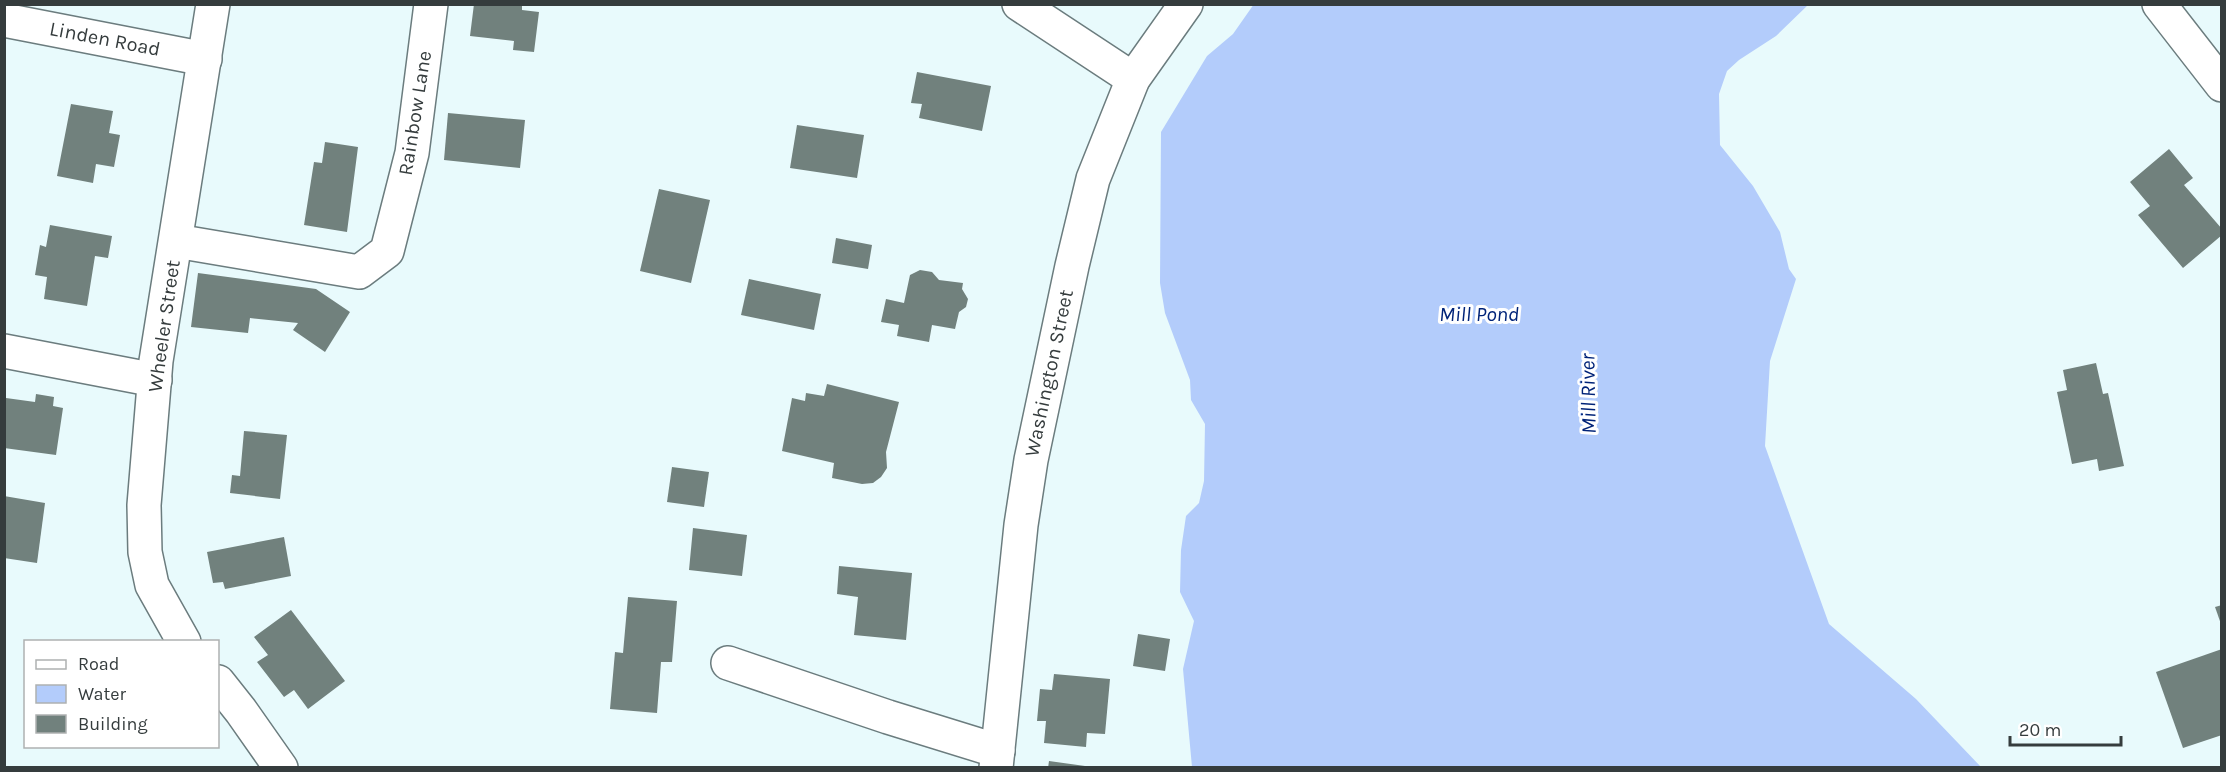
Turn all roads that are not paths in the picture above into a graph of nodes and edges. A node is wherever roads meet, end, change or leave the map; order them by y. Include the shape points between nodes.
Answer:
1 (213, 4) edge
2 (431, 4) edge
3 (1019, 4) edge
4 (1186, 4) edge
5 (2159, 4) edge
6 (4, 20) edge
7 (205, 59) junction
8 (1133, 79) junction
9 (2222, 85) edge
10 (176, 241) junction
11 (4, 351) edge
12 (155, 380) junction
13 (183, 640) edge
14 (728, 663) dead end
15 (219, 683) edge
16 (997, 759) edge
17 (281, 768) edge

1 - 7 street, Wheeler Street
2 - 10 street, Rainbow Lane via 412,153 387,251 359,272
3 - 8 street
4 - 8 street, Washington Street
5 - 9 street
6 - 7 street, Linden Road
7 - 10 street, Wheeler Street
8 - 16 street, Washington Street via 1093,179 1031,459
10 - 12 street, Wheeler Street
11 - 12 street
12 - 13 street, Wheeler Street via 144,505 145,552 152,585
14 - 16 street
15 - 17 street

